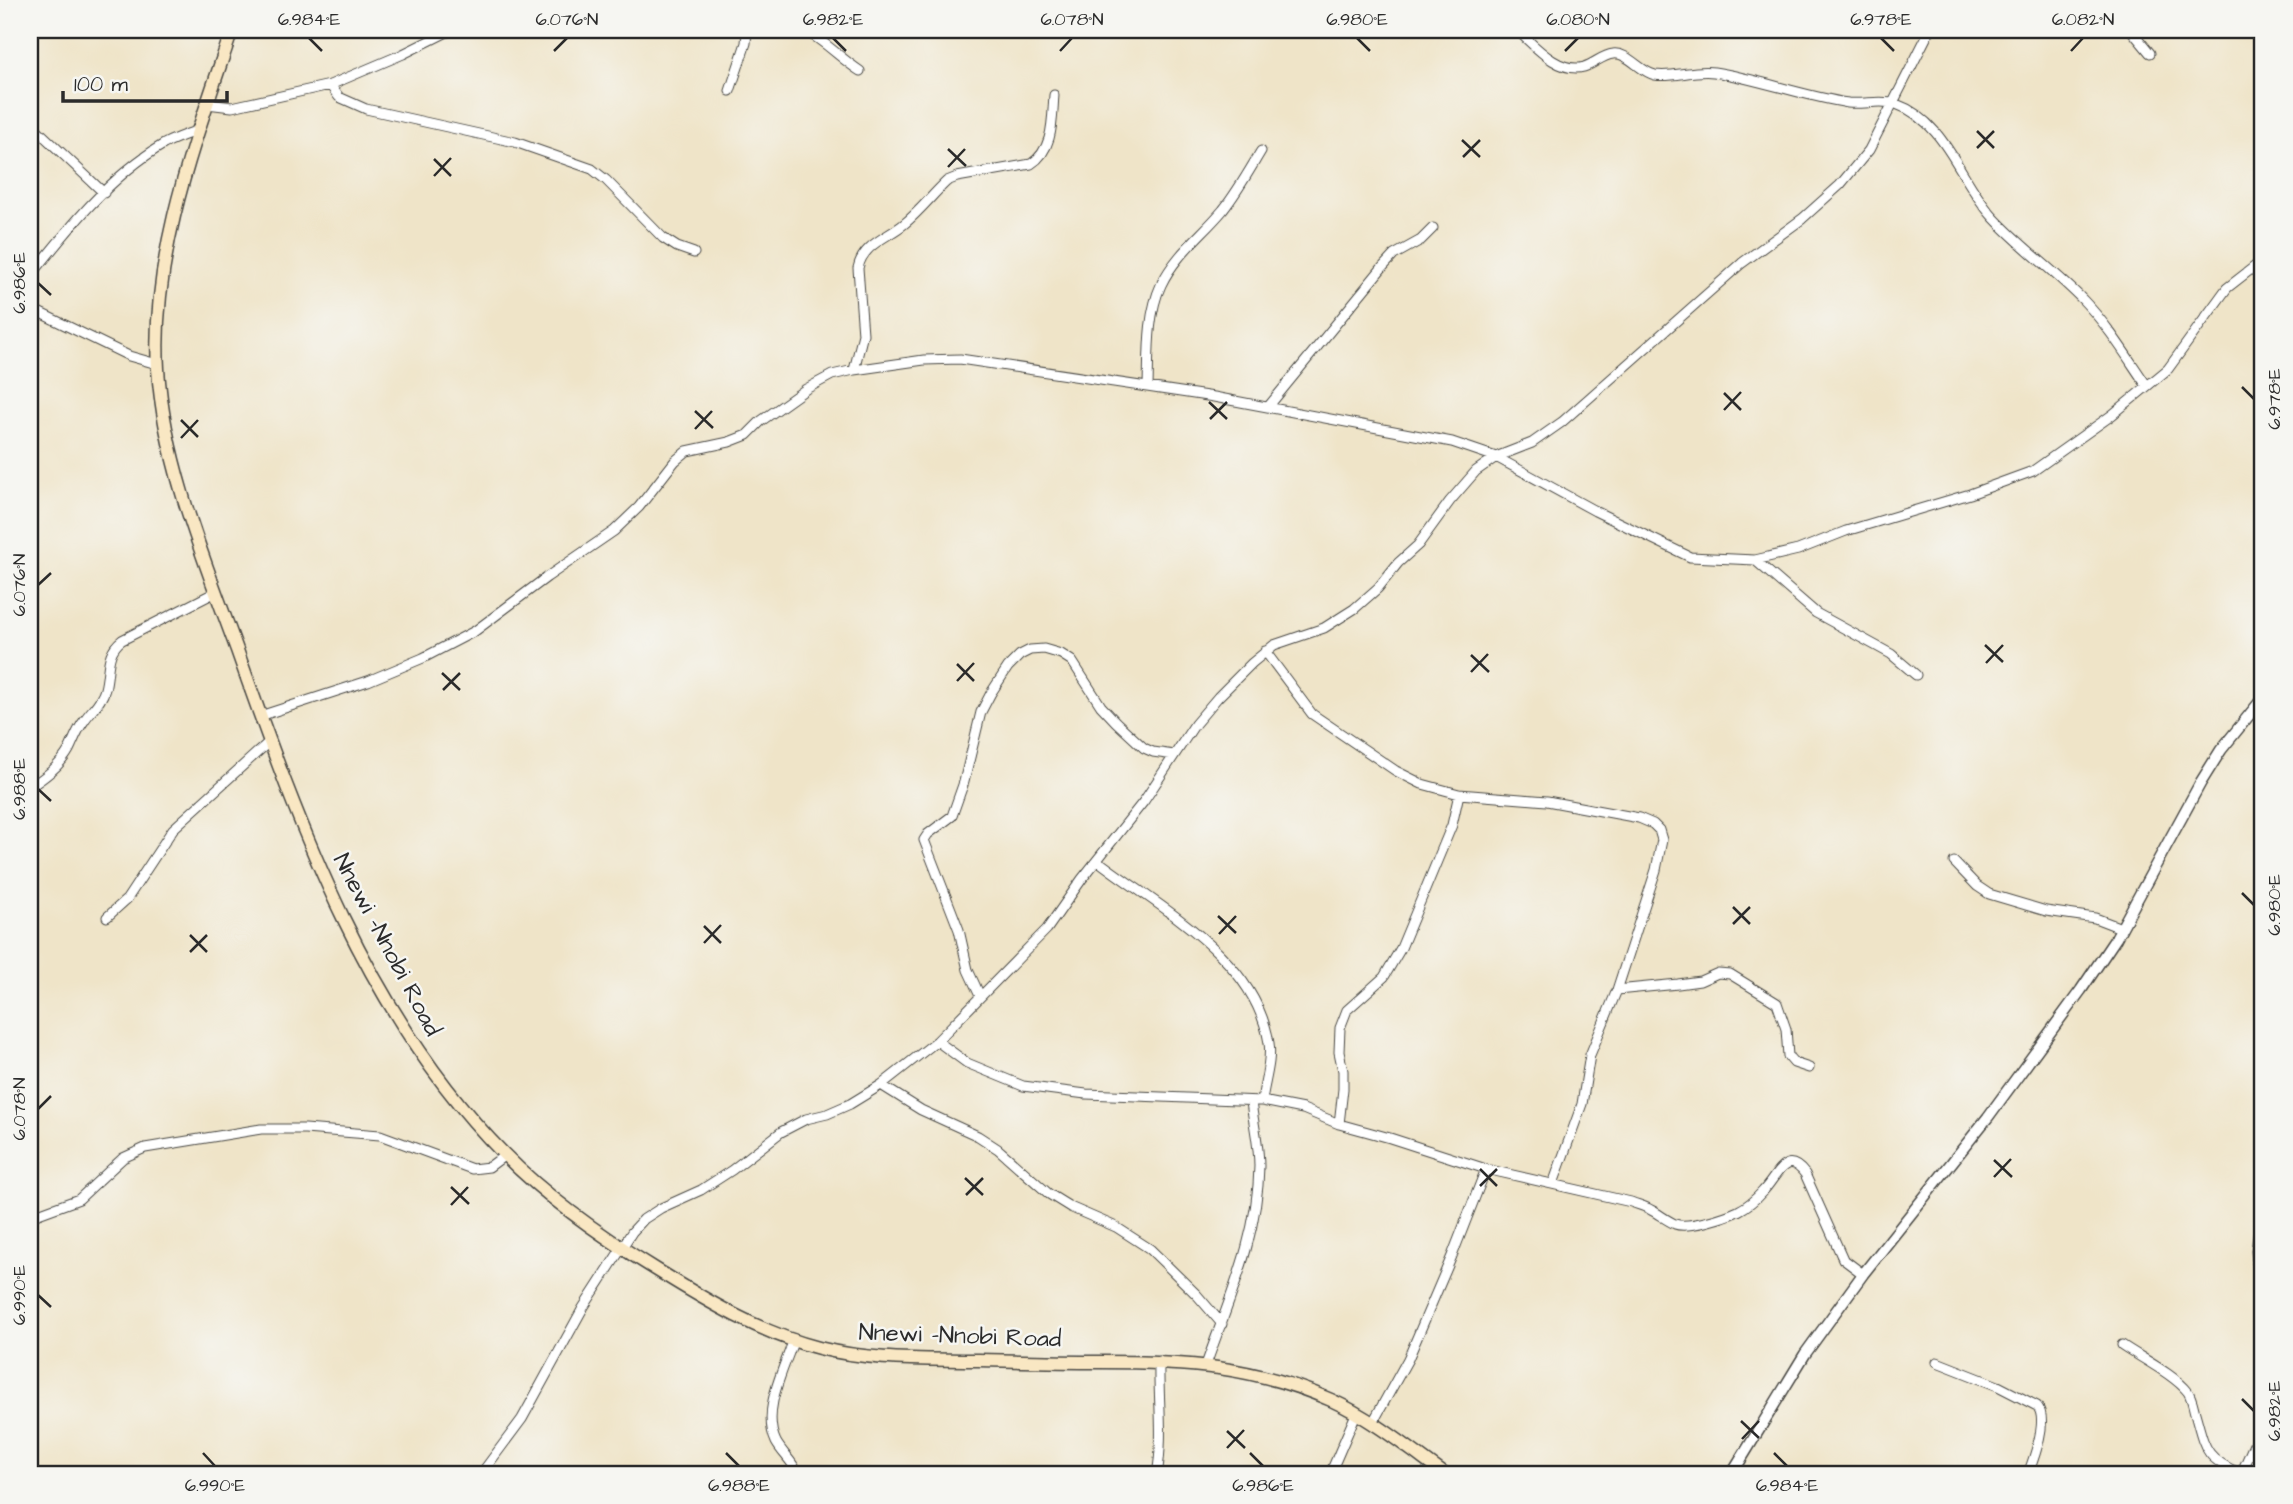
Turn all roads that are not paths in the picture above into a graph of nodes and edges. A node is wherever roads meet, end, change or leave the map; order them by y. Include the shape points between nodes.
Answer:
1 (232, 30) edge
2 (451, 30) edge
3 (747, 30) edge
4 (804, 30) edge
5 (1517, 30) edge
6 (1930, 30) edge
7 (2131, 30) edge
8 (2150, 53) dead end
9 (860, 71) dead end
10 (330, 85) junction
11 (730, 91) dead end
12 (1055, 95) dead end
13 (1893, 103) junction
14 (207, 104) junction
15 (30, 123) edge
16 (199, 130) junction
17 (1261, 150) dead end
18 (104, 193) junction
19 (1433, 228) dead end
20 (694, 253) dead end
21 (2263, 260) edge
22 (30, 277) edge
23 (30, 308) edge
24 (158, 364) junction
25 (854, 370) junction
26 (2147, 386) junction
27 (1148, 387) junction
28 (1268, 407) junction
29 (1496, 457) junction
30 (1755, 560) junction
31 (216, 592) junction
32 (1265, 651) junction
33 (1916, 675) dead end
34 (2263, 698) edge
35 (260, 716) junction
36 (270, 741) junction
37 (1174, 755) junction
38 (30, 787) edge
39 (1459, 794) junction
40 (1097, 859) junction
41 (1954, 862) dead end
42 (107, 917) dead end
43 (2121, 928) junction
44 (1617, 990) junction
45 (980, 996) junction
46 (937, 1041) junction
47 (1809, 1068) dead end
48 (881, 1085) junction
49 (1251, 1101) junction
50 (1262, 1101) junction
51 (1339, 1124) junction
52 (505, 1155) junction
53 (1486, 1169) junction
54 (1553, 1184) junction
55 (2263, 1198) edge
56 (30, 1217) edge
57 (622, 1248) junction
58 (1863, 1274) junction
59 (1222, 1324) junction
60 (2263, 1329) edge
61 (794, 1339) junction
62 (2122, 1345) dead end
63 (1159, 1361) junction
64 (1937, 1362) dead end
65 (1206, 1365) junction
66 (1356, 1414) junction
67 (1372, 1424) junction
68 (2263, 1424) edge
69 (481, 1474) edge
70 (797, 1474) edge
71 (1157, 1474) edge
72 (1331, 1474) edge
73 (1444, 1474) edge
74 (1732, 1474) edge
75 (2028, 1474) edge

1 - 14 main road, Nnewi -Nnobi Road
2 - 10 street
3 - 11 street
4 - 9 street
5 - 13 street via 1549,58 1574,68 1613,54 1655,75 1709,71 1840,102
6 - 13 street
7 - 8 street
10 - 14 street via 232,107
10 - 20 street via 339,97 366,109 515,142 592,169 663,238
12 - 25 street via 1051,133 1039,159 947,181 860,259 863,334
13 - 26 street via 1927,121 1980,201 2086,303
13 - 29 street via 1869,150 1840,185 1802,219 1742,263 1562,422 1532,443
14 - 16 main road, Nnewi -Nnobi Road
15 - 18 street
16 - 18 street via 166,143
16 - 24 main road, Nnewi -Nnobi Road via 170,230 161,289
17 - 27 street via 1240,188 1172,266 1160,287 1152,323
18 - 22 street
19 - 28 street via 1381,269
21 - 26 street via 2227,288 2174,362
23 - 24 street via 129,356
24 - 31 main road, Nnewi -Nnobi Road via 175,469
25 - 27 street via 960,359
25 - 35 street via 806,388 747,435 687,451 614,531 475,631 368,681
26 - 30 street via 2033,471 1798,550
27 - 28 street
28 - 29 street via 1452,442
29 - 30 street via 1690,557
29 - 32 street via 1465,483 1418,545 1354,609 1324,628
30 - 33 street via 1816,613 1891,654
31 - 35 main road, Nnewi -Nnobi Road
31 - 38 street via 114,646 99,702 62,760
32 - 37 street via 1218,697
32 - 39 street via 1312,714 1396,771
34 - 43 street via 2201,782
35 - 36 main road, Nnewi -Nnobi Road
36 - 42 street via 173,829 127,900
36 - 52 main road, Nnewi -Nnobi Road via 318,862 368,964 416,1047
37 - 40 street
37 - 45 street via 1144,748 1101,706 1079,669 1061,654 1030,650 1008,667 981,712 952,816 924,840
39 - 44 street via 1583,807 1639,818 1658,830 1662,841 1656,870
39 - 51 street via 1452,825 1401,948 1384,977 1347,1010 1340,1028 1343,1088
40 - 45 street via 1046,929
40 - 50 street via 1180,917 1244,981 1269,1043
41 - 43 street via 1989,894
43 - 58 street via 1987,1117
44 - 47 street via 1730,974 1777,1003 1786,1029 1788,1056
44 - 54 street via 1590,1055 1582,1104
45 - 46 street
46 - 48 street
46 - 49 street via 967,1063 1023,1086 1086,1094
48 - 57 street via 850,1104 781,1132 722,1177 644,1219
48 - 59 street via 921,1110 978,1136 1049,1194 1150,1249
49 - 50 street
49 - 59 street via 1259,1167 1252,1234
50 - 51 street via 1303,1109
51 - 53 street
52 - 56 street via 489,1167 472,1168 380,1135 261,1129 145,1148 123,1158 79,1199
52 - 57 main road, Nnewi -Nnobi Road
53 - 54 street
53 - 67 street via 1408,1359
54 - 58 street via 1631,1202 1677,1225 1695,1224 1752,1203 1781,1167 1797,1164 1843,1259
55 - 60 street via 2256,1251
57 - 61 main road, Nnewi -Nnobi Road via 707,1301
57 - 69 street via 522,1419
58 - 74 street via 1805,1354
59 - 65 street
61 - 63 main road, Nnewi -Nnobi Road via 878,1358
61 - 70 street via 772,1405 771,1424
62 - 68 street via 2190,1394 2202,1444 2227,1468 2241,1474
63 - 65 main road, Nnewi -Nnobi Road
63 - 71 street via 1161,1452
64 - 75 street via 1998,1386 2041,1410 2042,1424
65 - 66 main road, Nnewi -Nnobi Road via 1273,1378
66 - 67 main road, Nnewi -Nnobi Road
66 - 72 street
67 - 73 main road, Nnewi -Nnobi Road

